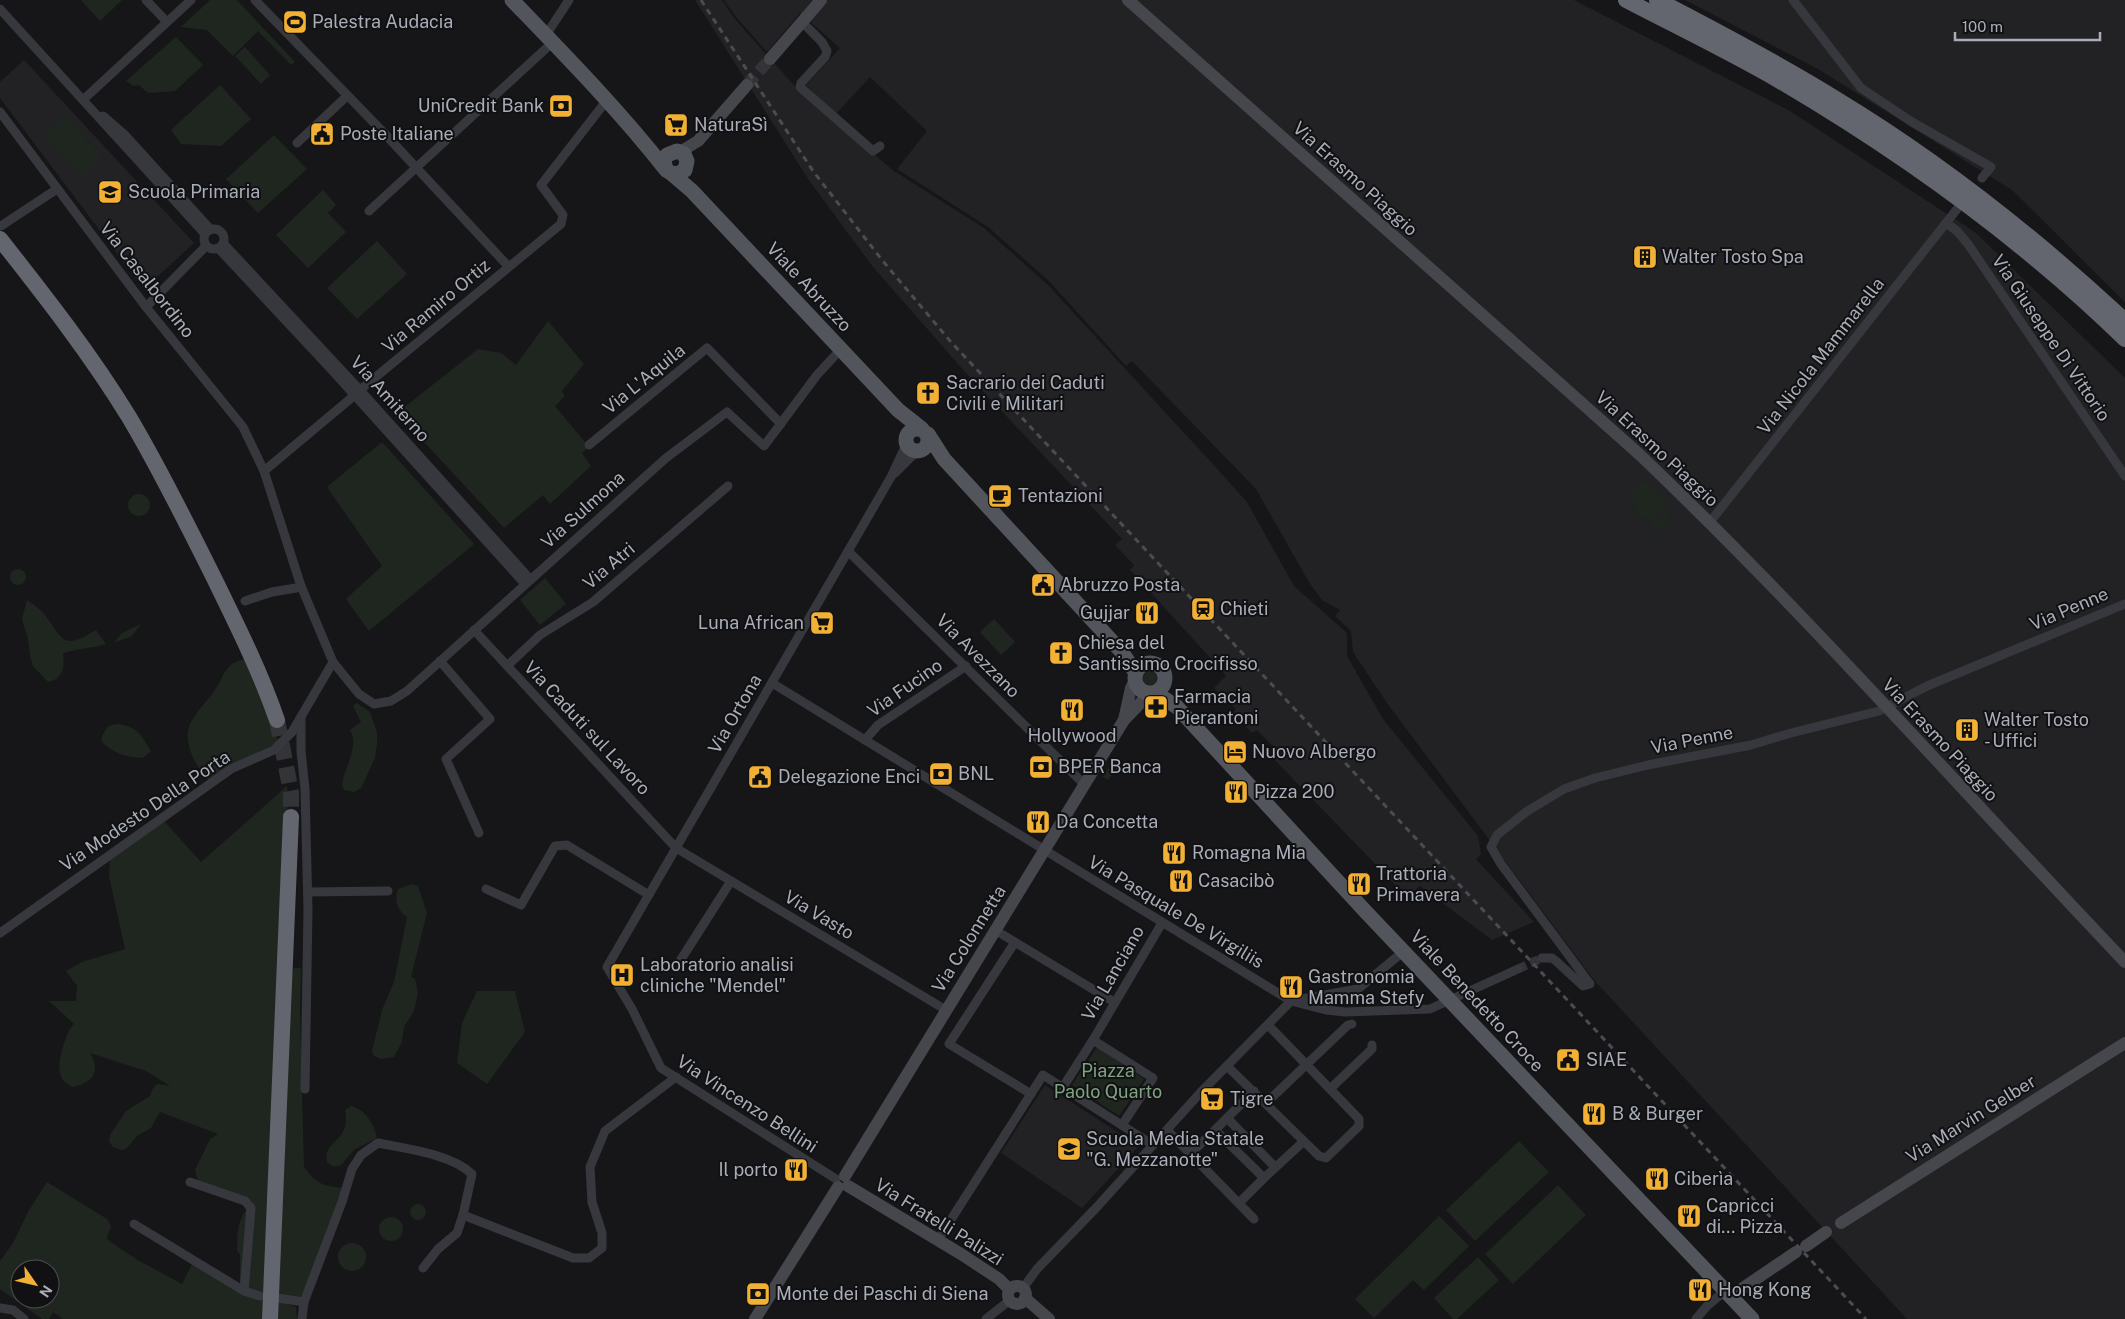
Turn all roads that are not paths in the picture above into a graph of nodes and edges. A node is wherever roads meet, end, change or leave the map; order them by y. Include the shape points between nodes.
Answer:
1 (146, 0) edge
2 (191, 0) edge
3 (255, 0) edge
4 (512, 0) edge
5 (569, 0) edge
6 (821, 0) edge
7 (1128, 0) edge
8 (1626, 0) edge
9 (1656, 0) edge
10 (1793, 0) edge
11 (0, 9) edge
12 (166, 22) junction
13 (802, 22) junction
14 (549, 39) junction
15 (770, 59) tunnel mouth
16 (747, 85) tunnel mouth
17 (347, 96) junction
18 (84, 99) junction
19 (607, 100) junction
20 (0, 112) edge
21 (297, 143) dead end
22 (880, 146) dead end
23 (676, 163) junction
24 (414, 167) junction
25 (1982, 178) dead end
26 (57, 189) junction
27 (1957, 209) dead end
28 (369, 211) dead end
29 (1946, 223) junction
30 (208, 232) junction
31 (3, 237) edge
32 (206, 246) junction
33 (221, 246) junction
34 (508, 266) junction
35 (146, 307) junction
36 (2125, 321) edge
37 (2125, 339) edge
38 (841, 349) junction
39 (358, 392) junction
40 (781, 424) junction
41 (918, 440) junction
42 (590, 445) dead end
43 (264, 471) junction
44 (2125, 476) edge
45 (728, 486) dead end
46 (1710, 522) junction
47 (848, 551) junction
48 (528, 582) junction
49 (301, 586) junction
50 (245, 601) dead end
51 (2125, 604) edge
52 (474, 630) junction
53 (440, 661) junction
54 (333, 662) junction
55 (507, 666) junction
56 (966, 666) junction
57 (1141, 670) junction
58 (772, 683) junction
59 (1159, 688) junction
60 (1886, 708) junction
61 (301, 716) junction
62 (277, 720) tunnel mouth
63 (1124, 720) junction
64 (865, 740) junction
65 (1085, 784) junction
66 (291, 817) tunnel mouth
67 (479, 833) dead end
68 (676, 848) junction
69 (1044, 851) junction
70 (730, 881) junction
71 (486, 889) dead end
72 (388, 891) dead end
73 (308, 892) junction
74 (649, 895) junction
75 (1162, 923) junction
76 (995, 930) junction
77 (0, 933) edge
78 (1015, 942) junction
79 (1404, 950) junction
80 (1542, 958) dead end
81 (680, 961) dead end
82 (2125, 962) edge
83 (607, 967) joint
84 (1518, 968) tunnel mouth
85 (1291, 1001) junction
86 (1451, 1001) junction
87 (1114, 1002) junction
88 (946, 1010) junction
89 (1268, 1024) junction
90 (1352, 1024) dead end
91 (1093, 1040) junction
92 (2123, 1044) edge
93 (1372, 1045) dead end
94 (1306, 1065) junction
95 (1227, 1066) junction
96 (676, 1077) junction
97 (1062, 1087) junction
98 (305, 1089) dead end
99 (1330, 1089) junction
100 (1254, 1091) junction
101 (1031, 1094) junction
102 (1266, 1103) junction
103 (1227, 1118) junction
104 (1122, 1125) junction
105 (1167, 1130) junction
106 (1215, 1130) junction
107 (1303, 1142) junction
108 (1153, 1145) junction
109 (1190, 1154) junction
110 (1275, 1167) junction
111 (1264, 1178) junction
112 (190, 1182) dead end
113 (842, 1182) junction
114 (1239, 1203) junction
115 (463, 1215) junction
116 (1254, 1219) dead end
117 (1840, 1223) dead end
118 (134, 1224) dead end
119 (1826, 1232) dead end
120 (938, 1240) junction
121 (423, 1268) dead end
122 (244, 1291) junction
123 (1024, 1293) junction
124 (1728, 1293) junction
125 (1009, 1295) junction
126 (260, 1296) dead end
127 (277, 1298) dead end
128 (304, 1302) junction
129 (0, 1308) edge
130 (24, 1319) edge
131 (270, 1319) edge
132 (302, 1319) edge
133 (755, 1319) edge
134 (986, 1319) edge
135 (1049, 1319) edge
136 (1696, 1319) edge
137 (1752, 1319) edge

1 - 12 street
2 - 12 street
3 - 17 street, Via Ramiro Ortiz
4 - 14 main road, Viale Abruzzo
5 - 14 street
6 - 13 street
7 - 46 street, Via Erasmo Piaggio via 1639,454
8 - 37 highway via 1778,80 1897,154 2010,238
9 - 36 highway via 1803,79 1898,138 2014,224
10 - 25 street via 1861,88 1912,122 1991,167
11 - 18 street
12 - 18 street
13 - 15 street
13 - 22 street via 827,51 800,87 873,151
14 - 19 main road, Viale Abruzzo
14 - 24 street
16 - 23 street
17 - 21 street
17 - 24 street, Via Ramiro Ortiz
18 - 30 street via 118,140
19 - 23 main road, Viale Abruzzo via 646,143
19 - 34 street, Via Ramiro Ortiz via 541,185 563,215 561,224
20 - 26 street, Via Casalbordino
23 - 38 main road, Viale Abruzzo via 692,191
24 - 28 street
24 - 34 street, Via Ramiro Ortiz
26 - 31 street
26 - 35 street, Via Casalbordino
27 - 29 street, Via Nicola Mammarella
29 - 44 street, Via Giuseppe Di Vittorio via 1968,244
29 - 46 street, Via Nicola Mammarella
30 - 32 street via 204,240
30 - 33 street via 218,230 222,234
31 - 62 highway via 128,415 220,590 262,678
32 - 33 street via 210,249
32 - 35 street
33 - 39 street, Via Amiterno
34 - 39 street, Via Ramiro Ortiz
35 - 43 street, Via Casalbordino via 243,427
38 - 40 street, Via Sulmona
38 - 41 main road, Viale Abruzzo via 898,410
39 - 43 street
39 - 48 street, Via Amiterno
40 - 42 street, Via L'Aquila via 708,348
40 - 48 street, Via Sulmona via 764,446 726,412 666,458
41 - 47 street, Via Ortona via 891,476
41 - 57 main road, Viale Abruzzo via 944,459
43 - 49 street, Via Casalbordino
45 - 55 street, Via Atri via 592,602 540,635
46 - 60 street, Via Erasmo Piaggio
47 - 56 street, Via Avezzano
47 - 58 street, Via Ortona
48 - 52 street, Via Sulmona
49 - 50 street
49 - 54 street, Via Casalbordino
51 - 60 street, Via Penne via 1927,686
52 - 53 street, Via Sulmona
52 - 55 street, Via Caduti sul Lavoro
53 - 54 street, Via Sulmona via 407,691 391,701 374,704 359,694
53 - 67 street via 490,719 446,759
54 - 61 street, Via Modesto Della Porta
55 - 68 street, Via Caduti sul Lavoro
56 - 64 street, Via Fucino via 878,725
56 - 65 street, Via Avezzano
57 - 59 main road via 1141,691
57 - 59 main road via 1155,663 1161,667 1165,674
57 - 63 street via 1131,688
58 - 64 street, Via Pasquale De Virgiliis
58 - 68 street, Via Ortona
59 - 63 street
59 - 79 main road, Viale Benedetto Croce
60 - 80 street, Via Penne via 1751,745 1596,778 1564,789 1526,812 1497,835 1491,847 1590,984 1583,986 1552,958
60 - 82 street, Via Erasmo Piaggio
61 - 73 street
61 - 77 street, Via Modesto Della Porta via 292,732 274,750 232,769
63 - 65 street, Via Colonnetta
64 - 69 street, Via Pasquale De Virgiliis
65 - 69 street, Via Colonnetta
66 - 131 highway
68 - 70 street, Via Vasto
68 - 74 street, Via Ortona
69 - 75 street, Via Pasquale De Virgiliis
69 - 76 street, Via Colonnetta
70 - 81 street
70 - 88 street, Via Vasto
71 - 74 street via 521,905 555,846 567,845
72 - 73 street
73 - 98 street
74 - 83 street, Via Ortona
75 - 85 street, Via Pasquale De Virgiliis
75 - 87 street, Via Lanciano
76 - 78 street
76 - 88 street, Via Colonnetta
78 - 87 street
78 - 101 street via 949,1044
79 - 85 street via 1358,989
79 - 86 main road, Viale Benedetto Croce
83 - 96 street, Via Vincenzo Bellini via 661,1068
84 - 86 street
85 - 86 street, Via Pasquale De Virgiliis via 1326,1010 1363,1012 1430,1009
85 - 89 street
86 - 124 main road, Viale Benedetto Croce
87 - 91 street, Via Lanciano
88 - 113 street, Via Colonnetta
89 - 94 street
89 - 95 street
90 - 94 street
91 - 97 street
91 - 104 street via 1153,1078
92 - 117 street, Via Marvin Gelber
93 - 99 street via 1372,1049
94 - 99 street
94 - 102 street
95 - 100 street
95 - 105 street
96 - 113 street, Via Vincenzo Bellini
96 - 115 street via 605,1132 590,1167 592,1202 602,1233 602,1248 589,1258 573,1258
97 - 101 street via 1043,1075
97 - 104 street
99 - 107 street via 1358,1119 1359,1126 1326,1158
100 - 102 street
100 - 103 street
101 - 120 street
102 - 107 street
103 - 106 street
103 - 110 street
104 - 108 street
105 - 108 street
105 - 109 street
106 - 109 street
106 - 111 street
107 - 110 street
108 - 123 street via 1037,1269
109 - 114 street
110 - 111 street
111 - 114 street
112 - 122 street via 245,1201 251,1208
113 - 120 street, Via Fratelli Palizzi
113 - 133 street, Via Colonnetta
114 - 116 street
115 - 121 street via 457,1233
115 - 128 street via 472,1174 462,1165 415,1150 378,1143 361,1155 352,1170
118 - 122 street
119 - 124 street
120 - 125 street, Via Fratelli Palizzi via 999,1280
122 - 126 street
123 - 125 street via 1022,1302 1017,1304
123 - 135 street
124 - 136 street via 1707,1306
124 - 137 main road, Viale Benedetto Croce
125 - 134 street
127 - 128 street
128 - 132 street
129 - 130 street via 13,1310

